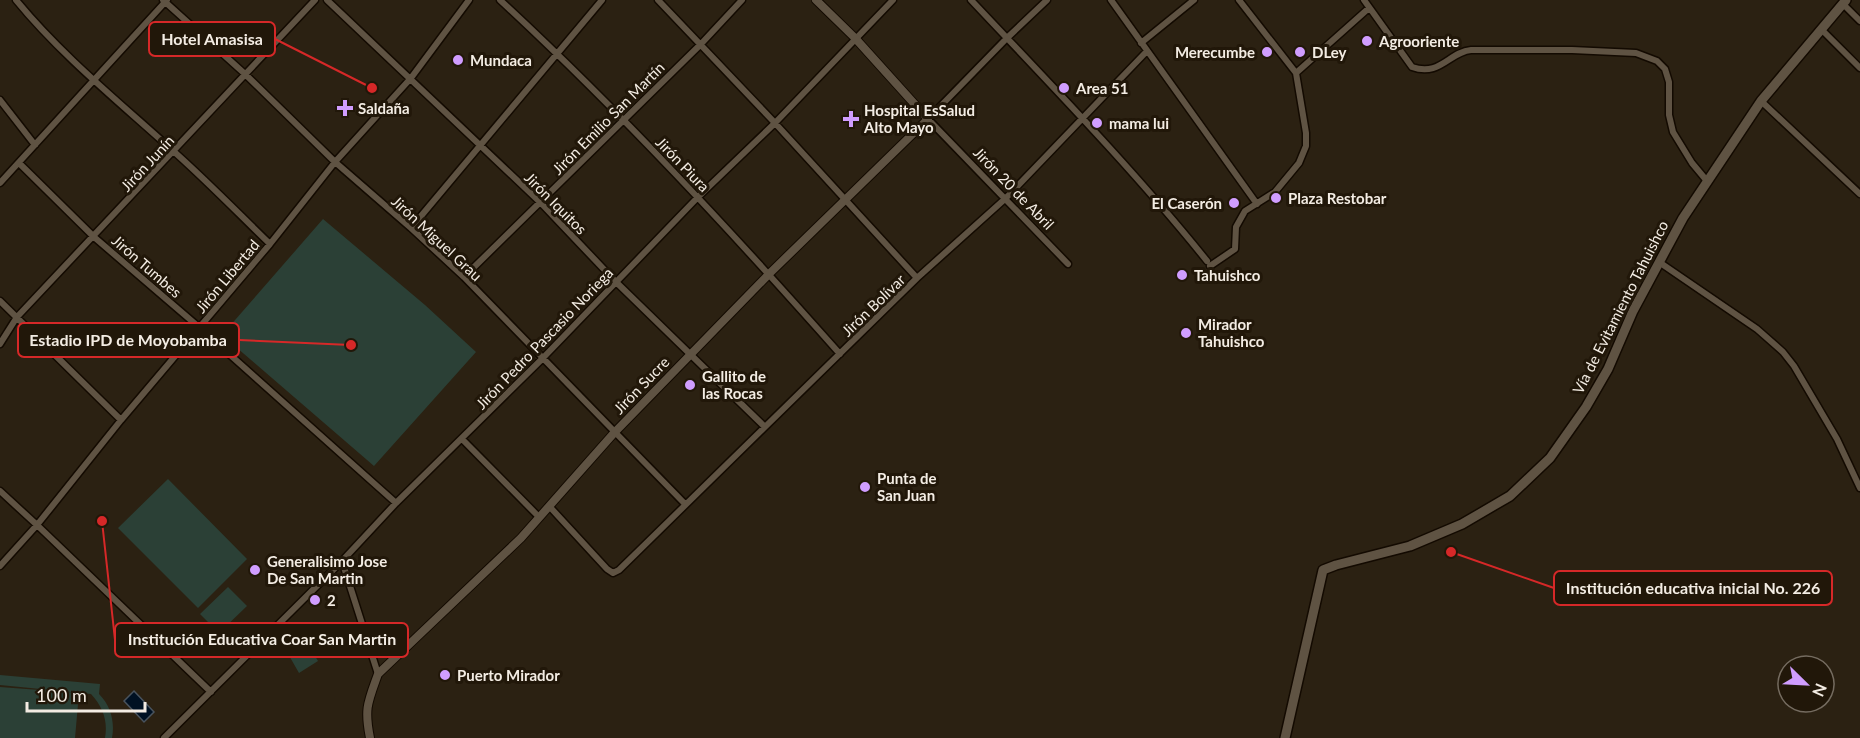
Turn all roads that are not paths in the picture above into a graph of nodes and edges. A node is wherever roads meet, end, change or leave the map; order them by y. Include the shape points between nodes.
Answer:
1 (16, 0) edge
2 (315, 0) edge
3 (327, 0) edge
4 (469, 0) edge
5 (500, 0) edge
6 (602, 0) edge
7 (658, 0) edge
8 (742, 0) edge
9 (816, 0) edge
10 (893, 0) edge
11 (970, 0) edge
12 (1047, 0) edge
13 (1111, 0) edge
14 (1194, 0) edge
15 (1239, 0) edge
16 (1364, 0) edge
17 (165, 1) edge
18 (1845, 2) edge
19 (1369, 8) junction
20 (1860, 21) edge
21 (1822, 30) junction
22 (855, 38) junction
23 (1006, 38) junction
24 (1141, 43) junction
25 (701, 44) junction
26 (1147, 51) junction
27 (558, 54) junction
28 (1860, 68) edge
29 (1296, 73) junction
30 (245, 74) junction
31 (411, 78) junction
32 (94, 80) junction
33 (0, 100) edge
34 (1761, 101) junction
35 (1083, 117) junction
36 (928, 119) junction
37 (623, 120) junction
38 (775, 123) junction
39 (35, 145) junction
40 (480, 147) junction
41 (174, 151) junction
42 (335, 162) junction
43 (19, 163) junction
44 (1707, 181) junction
45 (0, 183) edge
46 (1860, 194) edge
47 (698, 197) junction
48 (1006, 198) junction
49 (844, 199) junction
50 (540, 202) junction
51 (1257, 204) junction
52 (411, 228) junction
53 (94, 237) junction
54 (270, 244) junction
55 (1659, 262) junction
56 (1068, 264) dead end
57 (769, 274) junction
58 (464, 277) junction
59 (918, 278) junction
60 (616, 282) junction
61 (0, 301) edge
62 (17, 317) junction
63 (200, 328) junction
64 (0, 344) edge
65 (840, 354) junction
66 (689, 355) junction
67 (542, 359) junction
68 (121, 420) junction
69 (765, 427) junction
70 (614, 433) junction
71 (462, 439) junction
72 (1860, 488) edge
73 (0, 491) edge
74 (396, 503) junction
75 (685, 504) junction
76 (549, 506) junction
77 (539, 517) junction
78 (38, 525) junction
79 (342, 561) junction
80 (0, 566) edge
81 (378, 674) junction
82 (211, 692) junction
83 (164, 738) edge
84 (370, 738) edge
85 (1285, 738) edge

1 - 32 street
2 - 30 street, Jirón Junín
3 - 31 street, Jirón Iquitos
4 - 31 street, Jirón Libertad
5 - 27 street, Jirón Piura
6 - 27 street
7 - 25 street
8 - 25 street, Jirón Emilio San Martín
9 - 22 street, Jirón 20 de Abril
10 - 22 street, Jirón Pedro Pascasio Noriega
11 - 23 street
12 - 23 street
13 - 24 street
14 - 24 street
15 - 29 street
16 - 19 street
17 - 30 street, Jirón Miguel Grau
17 - 32 street
18 - 20 street
18 - 21 main road, Vía de Evitamiento Tahuishco
19 - 29 street
19 - 44 street via 1412,67 1419,69 1436,68 1461,51 1471,50 1636,53 1657,61 1669,82 1673,132
21 - 28 street
21 - 34 main road, Vía de Evitamiento Tahuishco
22 - 36 street, Jirón 20 de Abril
22 - 38 street, Jirón Pedro Pascasio Noriega
23 - 35 street
23 - 36 street
24 - 26 street
25 - 37 street, Jirón Emilio San Martín
25 - 38 street
26 - 35 street, Jirón Bolívar
26 - 51 street
27 - 37 street, Jirón Piura
27 - 40 street
29 - 51 street via 1306,146 1299,163 1275,192
30 - 41 street, Jirón Junín
30 - 42 street, Jirón Miguel Grau
31 - 40 street, Jirón Iquitos
31 - 42 street, Jirón Libertad
32 - 39 street
32 - 41 street
33 - 39 street
34 - 44 main road, Vía de Evitamiento Tahuishco
34 - 46 street
35 - 48 street, Jirón Bolívar
35 - 51 street via 1208,263 1235,249 1236,227 1245,211
36 - 48 street, Jirón 20 de Abril
36 - 49 street, Jirón Sucre
37 - 47 street, Jirón Piura
37 - 50 street, Jirón Emilio San Martín
38 - 47 street, Jirón Pedro Pascasio Noriega
38 - 49 street
39 - 43 street
40 - 50 street, Jirón Iquitos
40 - 52 street
41 - 53 street, Jirón Junín
41 - 54 street
42 - 52 street, Jirón Miguel Grau
42 - 54 street, Jirón Libertad
43 - 45 street
43 - 53 street, Jirón Tumbes
44 - 55 main road, Vía de Evitamiento Tahuishco
47 - 57 street, Jirón Piura
47 - 60 street, Jirón Pedro Pascasio Noriega
48 - 56 street, Jirón 20 de Abril
48 - 59 street, Jirón Bolívar
49 - 57 street, Jirón Sucre
49 - 59 street
50 - 58 street, Jirón Emilio San Martín
50 - 60 street, Jirón Iquitos
52 - 58 street, Jirón Miguel Grau
53 - 62 street, Jirón Junín
53 - 63 street, Jirón Tumbes
54 - 63 street, Jirón Libertad
55 - 72 street via 1757,329 1783,352 1836,439
55 - 85 main road, Vía de Evitamiento Tahuishco via 1586,407 1550,458 1510,496 1462,524 1410,546 1323,570
57 - 65 street, Jirón Piura
57 - 66 street, Jirón Sucre
58 - 67 street, Jirón Miguel Grau
59 - 65 street, Jirón Bolívar
60 - 66 street, Jirón Iquitos
60 - 67 street, Jirón Pedro Pascasio Noriega
61 - 62 street
62 - 64 street, Jirón Junín
62 - 68 street
63 - 68 street, Jirón Libertad
63 - 74 street, Jirón Tumbes
65 - 69 street, Jirón Bolívar
66 - 69 street, Jirón Iquitos
66 - 70 street, Jirón Sucre
67 - 70 street, Jirón Miguel Grau
67 - 71 street, Jirón Pedro Pascasio Noriega
68 - 78 street, Jirón Libertad
69 - 75 street, Jirón Bolívar
70 - 75 street, Jirón Miguel Grau
70 - 76 street, Jirón Sucre
71 - 74 street, Jirón Pedro Pascasio Noriega
71 - 77 street
73 - 78 street
74 - 79 street, Jirón Pedro Pascasio Noriega
75 - 76 street, Jirón Bolívar via 613,573
76 - 77 street, Jirón Sucre
77 - 81 street, Jirón Sucre
78 - 80 street, Jirón Libertad
78 - 82 street
79 - 81 street
79 - 82 street, Jirón Pedro Pascasio Noriega
81 - 84 street via 366,715
82 - 83 street, Jirón Pedro Pascasio Noriega

